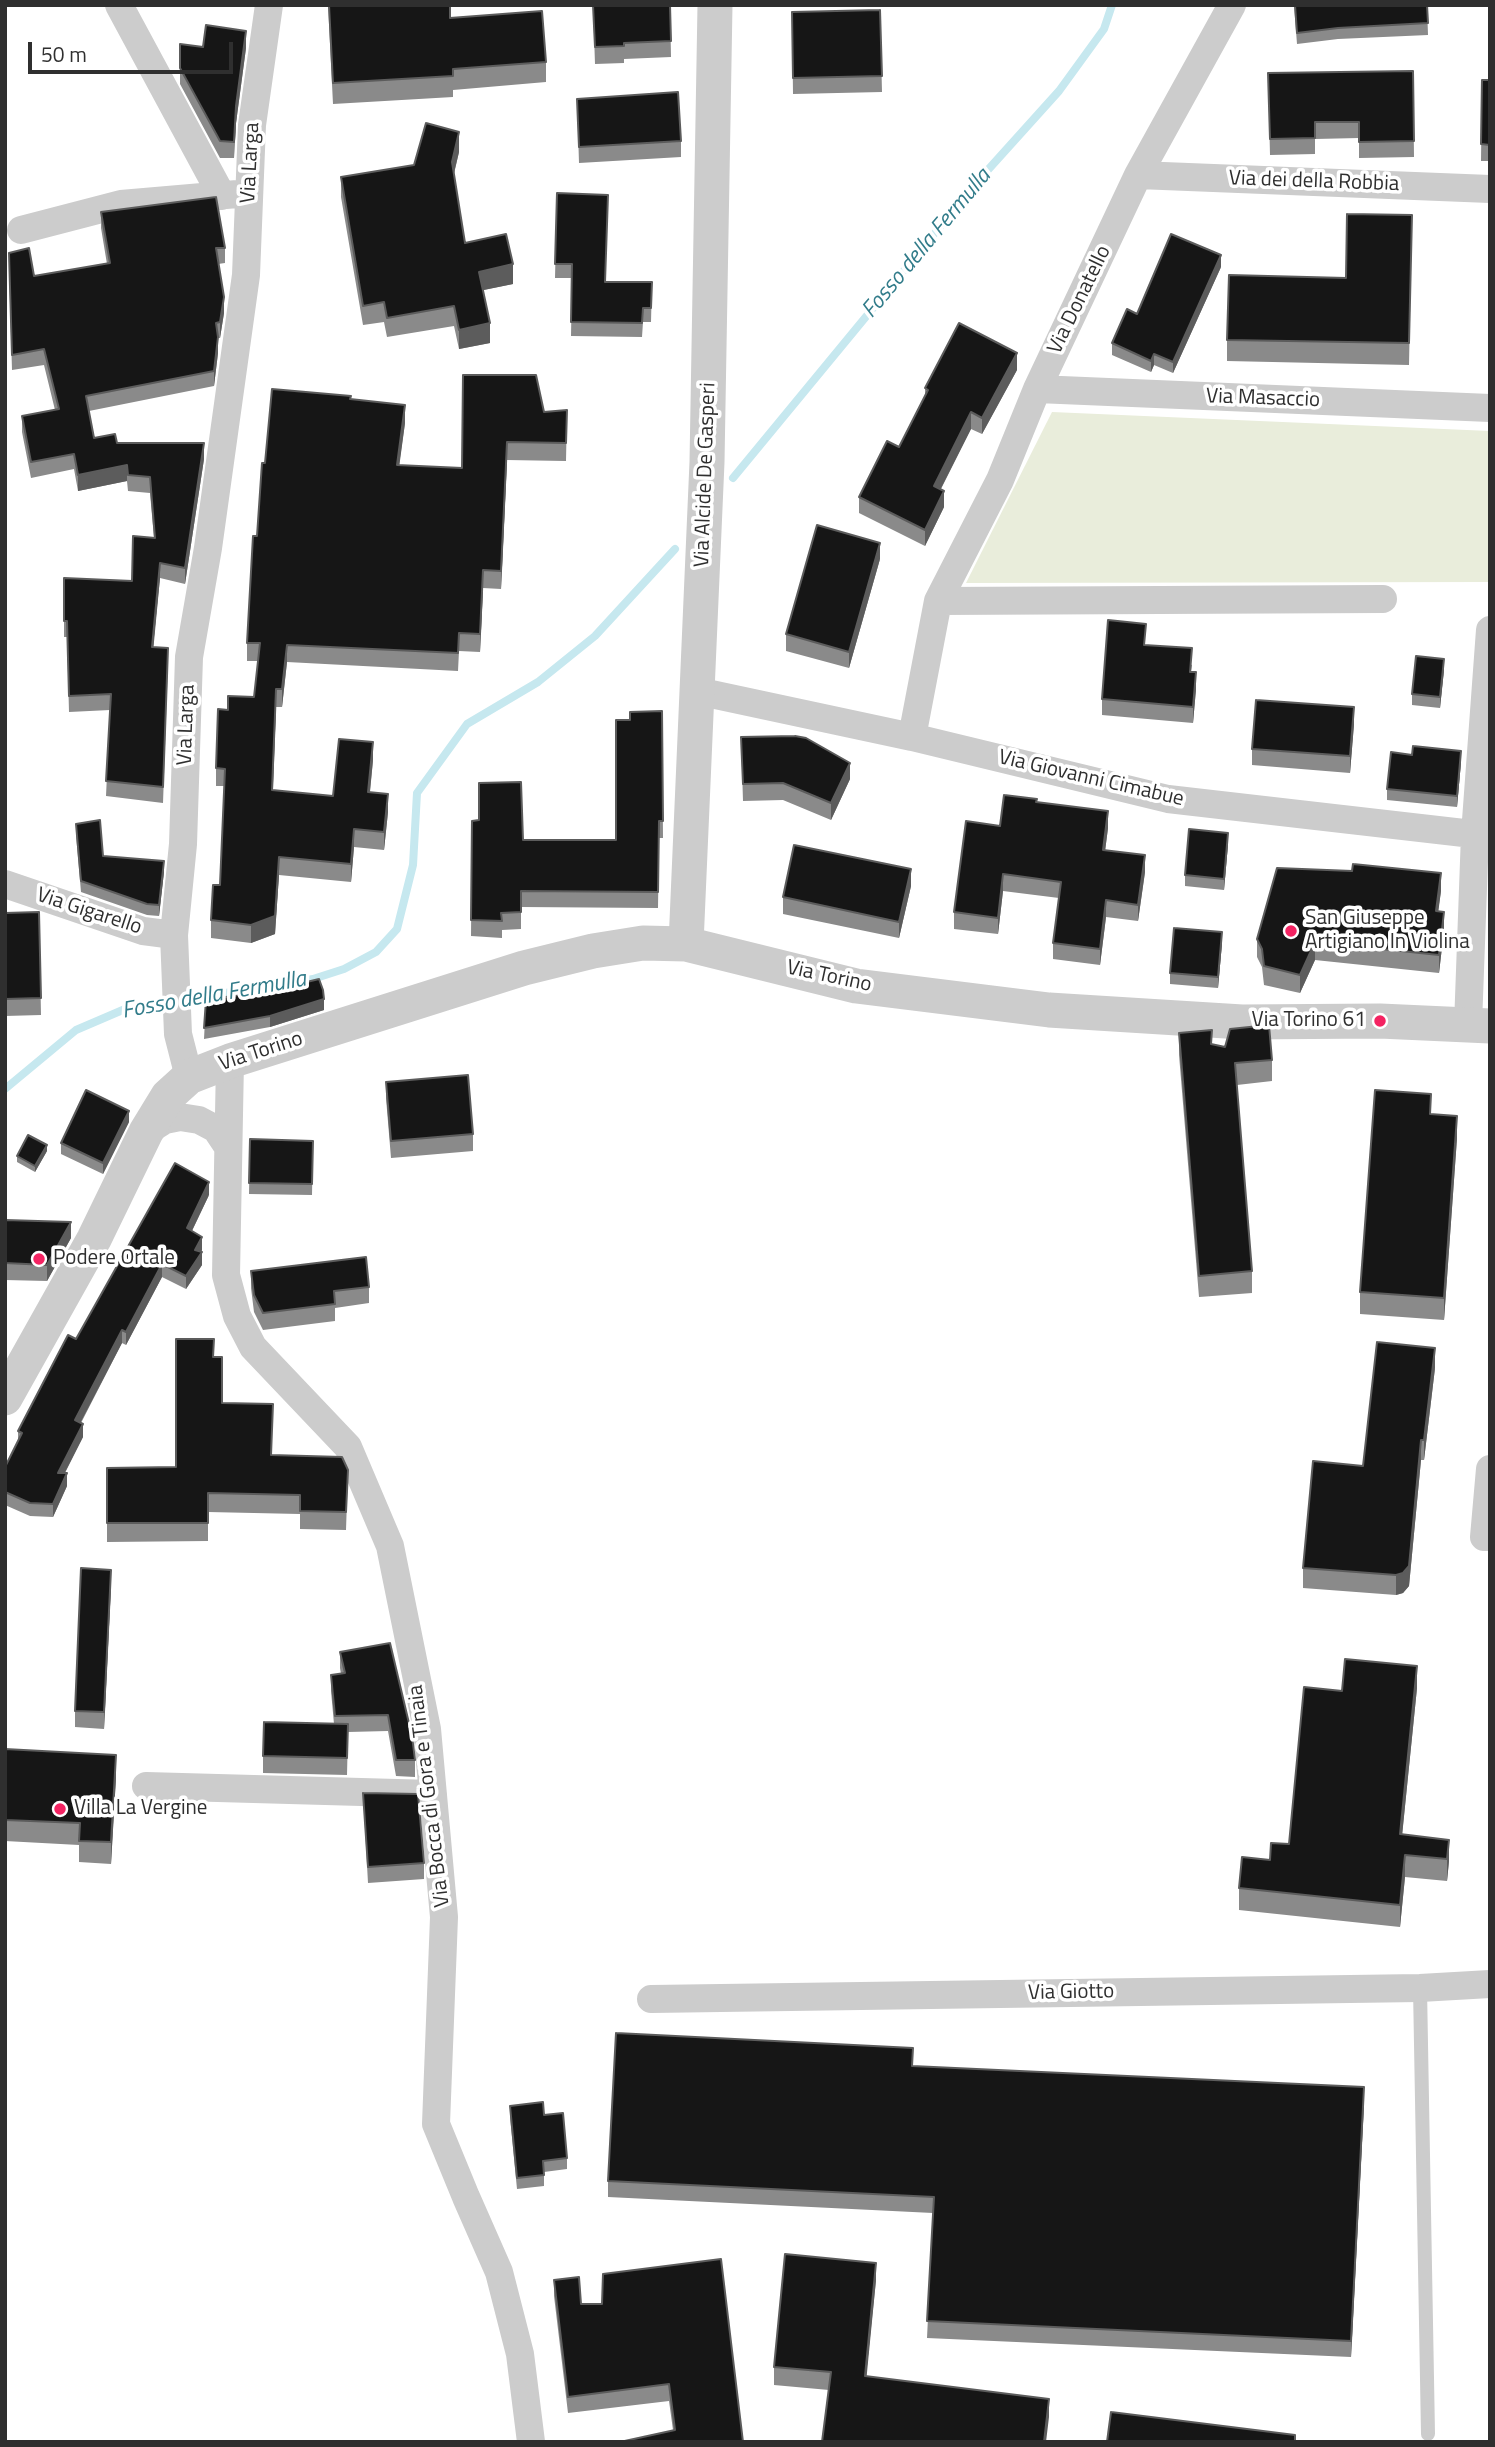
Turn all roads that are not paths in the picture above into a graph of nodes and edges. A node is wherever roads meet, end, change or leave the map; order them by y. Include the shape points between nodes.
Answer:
1 (120, 5) edge
2 (269, 5) edge
3 (715, 5) edge
4 (1232, 5) edge
5 (1138, 175) junction
6 (1490, 189) edge
7 (236, 194) junction
8 (21, 230) dead end
9 (1037, 389) junction
10 (1490, 408) edge
11 (1383, 600) dead end
12 (938, 601) junction
13 (1490, 630) edge
14 (698, 691) junction
15 (912, 737) junction
16 (1482, 835) edge
17 (5, 884) edge
18 (173, 935) junction
19 (686, 944) junction
20 (1479, 1025) edge
21 (230, 1061) junction
22 (189, 1077) junction
23 (146, 1132) junction
24 (229, 1147) junction
25 (5, 1398) edge
26 (1490, 1469) edge
27 (1490, 1537) edge
28 (146, 1786) dead end
29 (433, 1794) junction
30 (1490, 1984) edge
31 (1420, 1988) junction
32 (651, 1999) dead end
33 (1428, 2434) dead end
34 (531, 2442) edge

1 - 7 street
2 - 7 street, Via Larga via 253,125
3 - 14 street, Via Alcide De Gasperi via 708,462
4 - 5 street, Via Donatello
5 - 6 street, Via dei della Robbia
5 - 9 street, Via Donatello
7 - 8 street via 121,204
7 - 18 street, Via Larga via 246,275 189,657 183,844
9 - 10 street, Via Masaccio
9 - 12 street, Via Donatello via 1000,480
11 - 12 street
12 - 15 street, Via Donatello
13 - 16 street
14 - 15 street, Via Giovanni Cimabue
14 - 19 street, Via Alcide De Gasperi
15 - 16 street, Via Giovanni Cimabue via 1167,799
16 - 20 street
17 - 18 street, Via Gigarello via 143,931
18 - 22 street, Via Larga via 178,1026
19 - 20 street, Via Torino via 856,986 1049,1010 1242,1023
19 - 21 street, Via Torino via 643,943 524,968
21 - 22 street, Via Torino
21 - 24 street, Via Bocca di Gora e Tinaia
22 - 23 street via 168,1096
23 - 24 street via 165,1120 200,1120 216,1129
23 - 25 street via 94,1239
24 - 29 street, Via Bocca di Gora e Tinaia via 226,1275 237,1316 253,1347 348,1447 390,1546 426,1729
26 - 27 street via 1484,1536
28 - 29 street
29 - 34 street, Via Bocca di Gora e Tinaia via 444,1917 436,2124 499,2272 520,2354
30 - 31 street, Via Giotto
31 - 32 street, Via Giotto
31 - 33 lane

